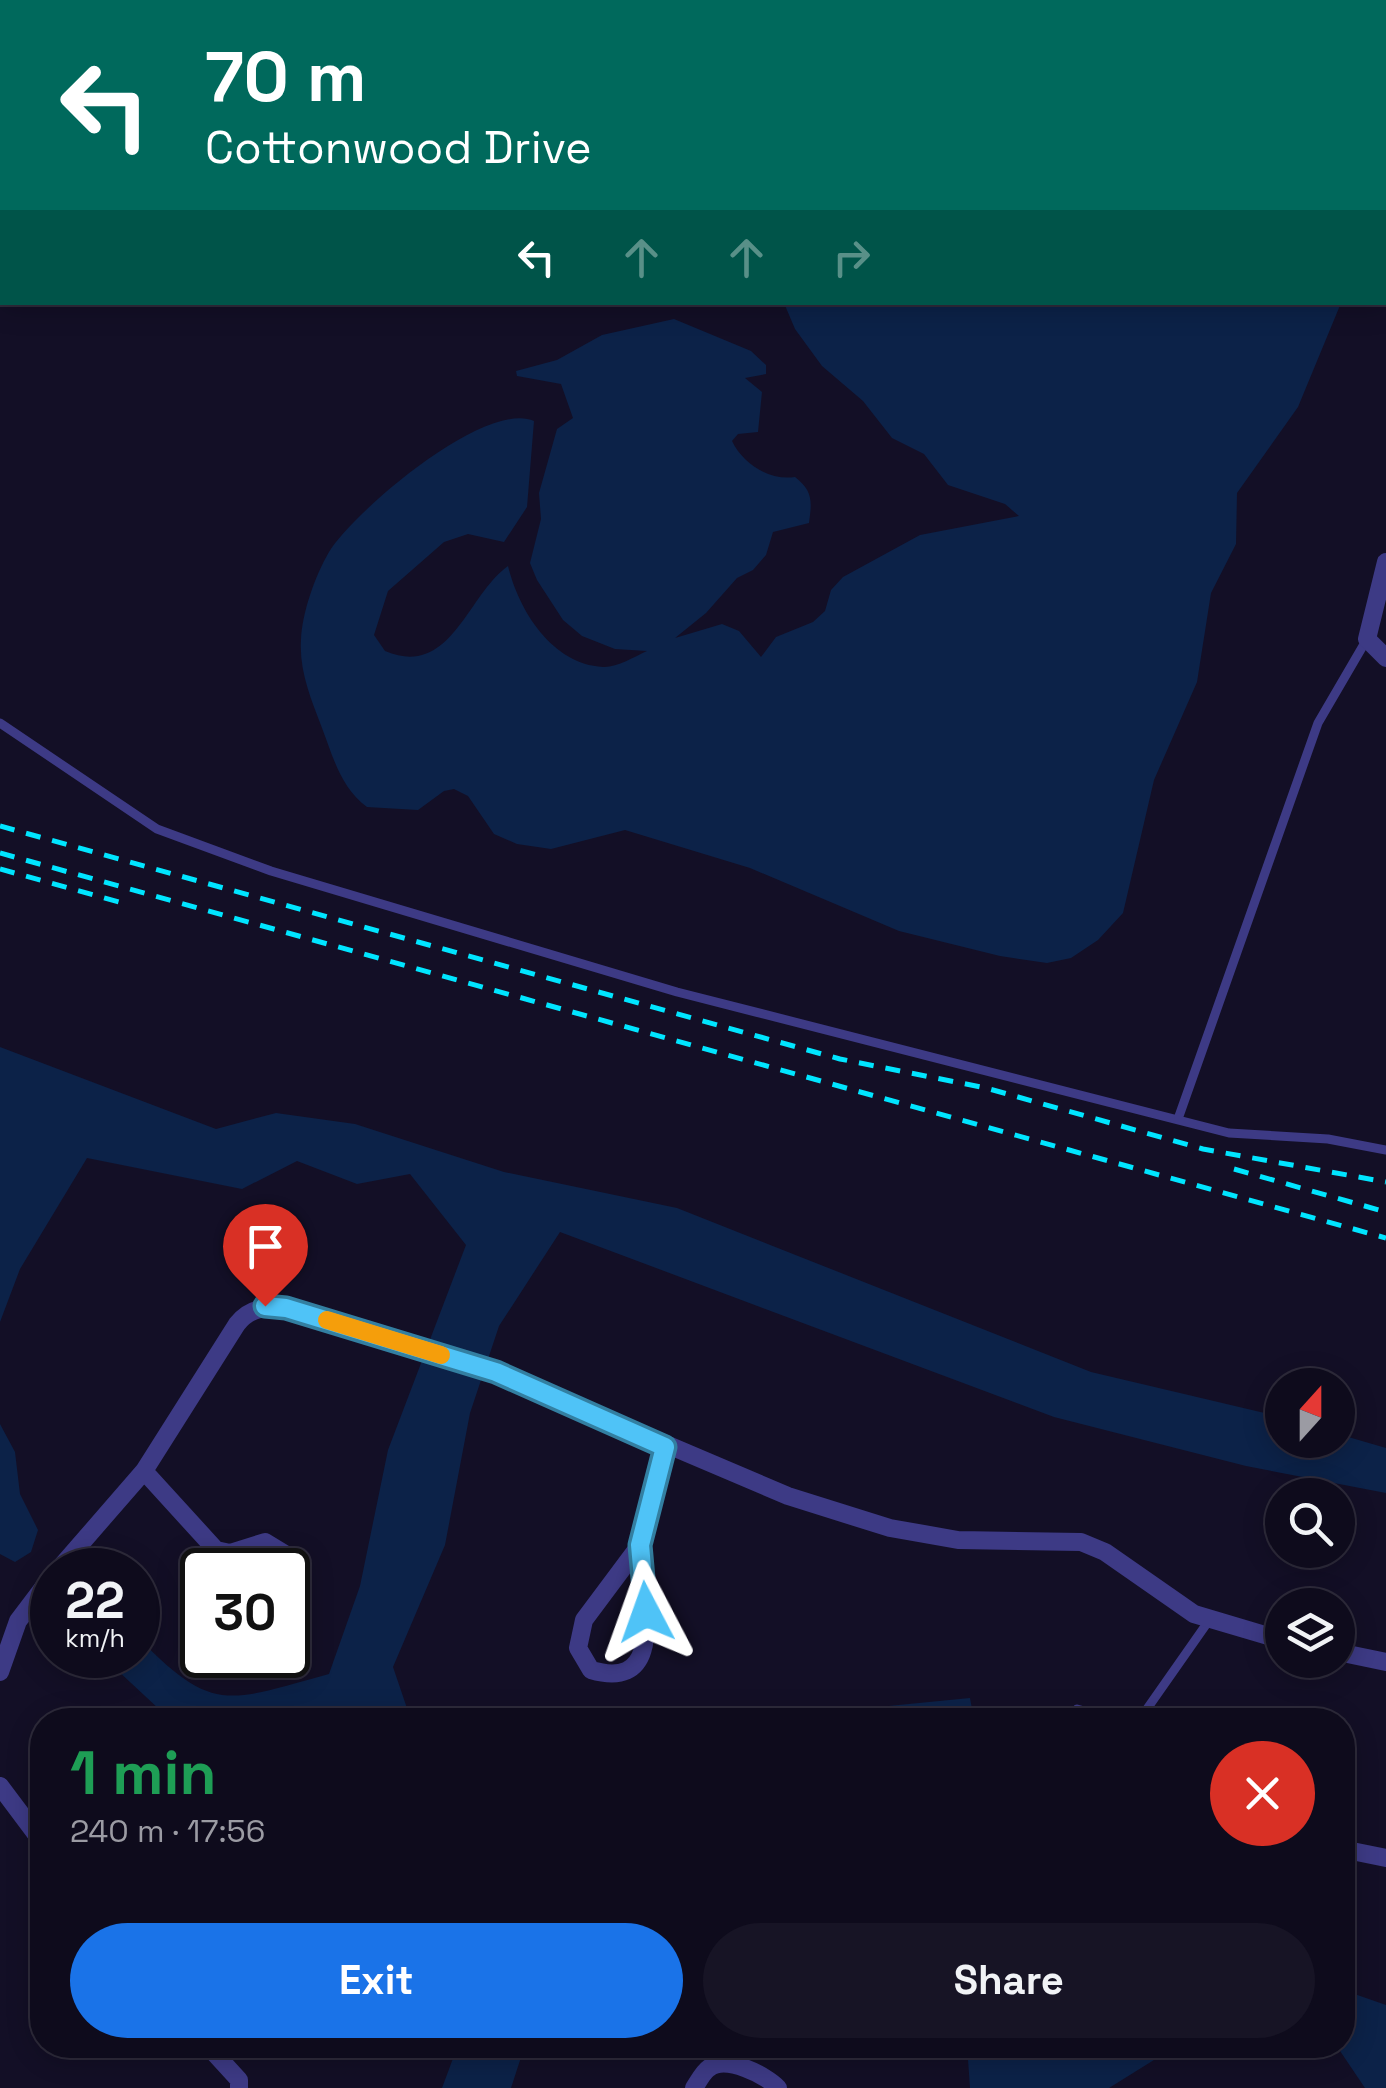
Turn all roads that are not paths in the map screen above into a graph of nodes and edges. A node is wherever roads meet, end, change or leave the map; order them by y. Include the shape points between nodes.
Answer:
1 (1386, 562) edge
2 (1367, 639) junction
3 (1386, 658) edge
4 (0, 723) edge
5 (1178, 1120) junction
6 (1386, 1150) edge
7 (665, 1447) junction
8 (144, 1471) junction
9 (640, 1545) junction
10 (77, 1548) edge
11 (214, 1548) edge
12 (242, 1548) edge
13 (277, 1548) edge
14 (30, 1604) edge
15 (1210, 1620) junction
16 (1265, 1635) edge
17 (1355, 1656) edge
18 (1386, 1662) edge
19 (0, 1672) edge
20 (1148, 1708) edge
21 (0, 1786) edge
22 (30, 1826) edge
23 (1355, 1852) edge
24 (1386, 1858) edge
25 (219, 2058) edge
26 (239, 2088) edge
27 (694, 2088) edge
28 (778, 2088) edge

1 - 2 street
2 - 3 street
2 - 5 lane via 1318,724
4 - 5 lane via 157,829 270,872 676,992
5 - 6 lane via 1228,1133
7 - 8 street via 496,1372 265,1306 245,1314
7 - 9 street
7 - 15 street via 890,1528 958,1540 1080,1542
8 - 10 street
8 - 11 street
9 - 9 street via 646,1634 640,1659 623,1672 591,1670 578,1648 584,1620
12 - 13 street via 265,1542
14 - 19 street
15 - 16 street
15 - 20 lane
17 - 18 street
21 - 22 street
23 - 24 street
25 - 26 street
27 - 28 street via 710,2067 725,2062

